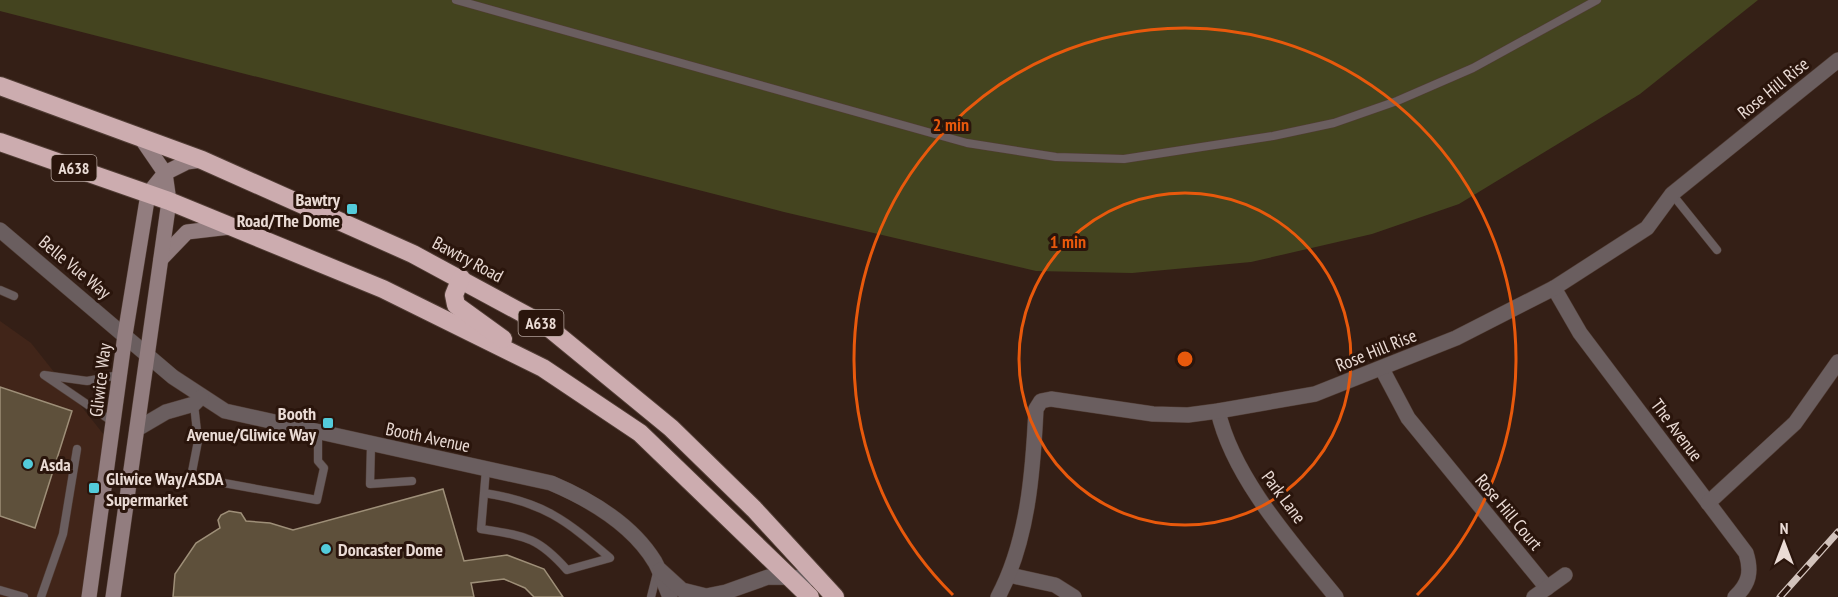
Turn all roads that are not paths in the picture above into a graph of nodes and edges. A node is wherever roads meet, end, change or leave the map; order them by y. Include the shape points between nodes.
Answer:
1 (456, 0) edge
2 (1597, 0) edge
3 (1838, 60) edge
4 (0, 86) edge
5 (138, 135) junction
6 (0, 142) edge
7 (202, 160) junction
8 (165, 173) junction
9 (148, 194) junction
10 (1672, 194) junction
11 (169, 201) junction
12 (233, 227) junction
13 (0, 230) edge
14 (1717, 250) dead end
15 (161, 259) junction
16 (461, 278) junction
17 (1554, 288) junction
18 (0, 290) edge
19 (14, 296) dead end
20 (125, 335) junction
21 (146, 355) junction
22 (1838, 362) edge
23 (543, 368) junction
24 (1382, 369) junction
25 (120, 375) junction
26 (197, 401) junction
27 (1218, 411) junction
28 (114, 423) junction
29 (137, 429) junction
30 (318, 433) junction
31 (112, 445) junction
32 (371, 445) junction
33 (77, 449) dead end
34 (486, 469) junction
35 (412, 481) dead end
36 (484, 493) junction
37 (1708, 503) junction
38 (657, 568) junction
39 (1010, 575) junction
40 (1565, 575) dead end
41 (793, 578) junction
42 (818, 578) junction
43 (0, 590) edge
44 (1541, 593) edge
45 (88, 595) edge
46 (724, 595) edge
47 (24, 597) edge
48 (41, 597) edge
49 (113, 597) edge
50 (651, 597) edge
51 (670, 597) edge
52 (810, 597) edge
53 (835, 597) edge
54 (998, 597) edge
55 (1074, 597) edge
56 (1336, 597) edge
57 (1735, 597) edge

1 - 2 lane via 967,143 1056,157 1124,159 1334,123 1473,68
3 - 10 street, Rose Hill Rise
4 - 5 highway, Bawtry Road / A638
5 - 7 highway, Bawtry Road / A638
5 - 8 street
6 - 9 highway, A638
7 - 8 street, Gliwice Way via 187,162
7 - 16 highway, Bawtry Road / A638
8 - 9 street, Gliwice Way
8 - 11 street
9 - 11 highway, A638
9 - 20 street, Gliwice Way
10 - 14 lane
10 - 17 street, Rose Hill Rise via 1647,228
11 - 12 highway, A638
11 - 15 street
12 - 15 street via 187,232
12 - 23 highway, A638 via 383,289
13 - 20 street, Belle Vue Way
15 - 21 street
16 - 23 highway via 454,295 456,305
16 - 42 highway, Bawtry Road / A638 via 548,327 671,428
17 - 24 street, Rose Hill Rise via 1456,338
17 - 37 street, The Avenue via 1580,333
18 - 19 lane
20 - 21 street, Belle Vue Way
20 - 25 street, Gliwice Way
21 - 26 street, Booth Avenue
21 - 29 street
22 - 37 street via 1795,423
23 - 41 highway, A638 via 640,434
24 - 27 street, Rose Hill Rise via 1315,394
24 - 44 street, Rose Hill Court via 1408,418
25 - 28 street, Gliwice Way
25 - 28 lane via 87,381 44,375
26 - 29 street via 166,412
26 - 30 street, Booth Avenue via 233,414
26 - 30 lane via 198,441 191,477 317,500 324,468 318,461
27 - 39 street, Rose Hill Rise via 1153,414 1051,399 1041,401 1036,409 1031,486
27 - 56 street, Park Lane via 1227,443 1247,480
28 - 31 street, Gliwice Way
29 - 31 street
29 - 49 street
30 - 32 street, Booth Avenue
31 - 45 street, Gliwice Way
32 - 34 street, Booth Avenue
32 - 35 lane via 370,484
33 - 48 lane via 63,534
34 - 36 lane
34 - 38 street, Booth Avenue via 551,483 589,500 640,543
36 - 36 lane via 481,529 519,535 547,548 567,570 610,558 575,527 543,507
37 - 57 street, The Avenue via 1750,564 1744,589
38 - 46 street via 682,590 706,596
38 - 50 lane
38 - 51 street, Booth Avenue
39 - 54 street, Rose Hill Rise
39 - 55 street via 1055,585
40 - 44 street, Rose Hill Court
41 - 42 street
41 - 46 street via 755,580
41 - 52 highway, A638
42 - 53 highway, Bawtry Road / A638
43 - 47 lane

